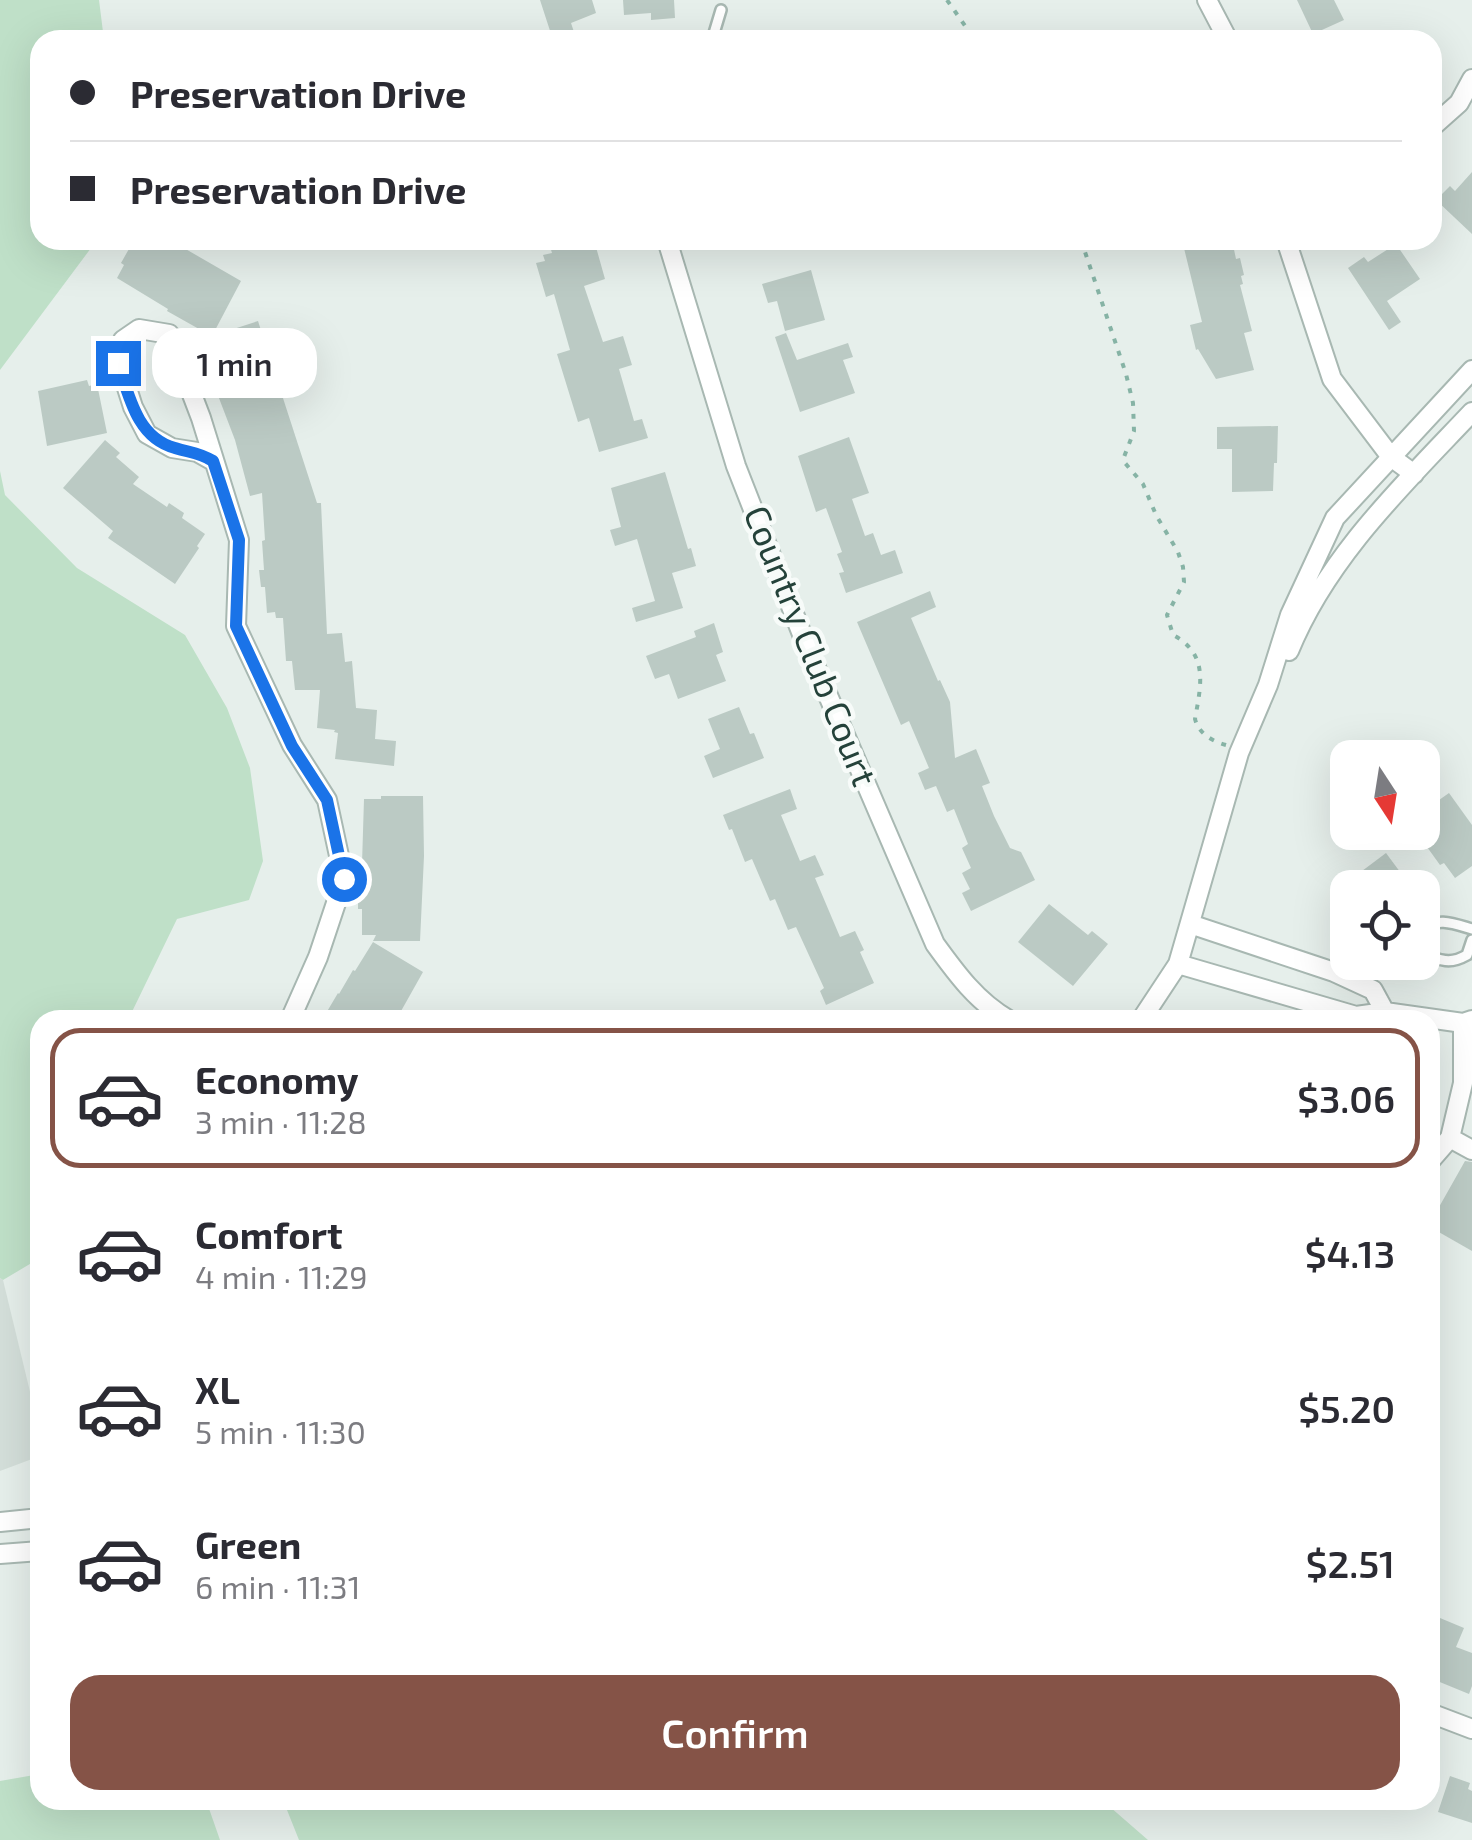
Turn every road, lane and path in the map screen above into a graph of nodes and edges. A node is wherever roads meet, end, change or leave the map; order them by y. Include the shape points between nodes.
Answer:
1 (947, 0) edge
2 (1207, 0) edge
3 (721, 10) dead end
4 (715, 30) edge
5 (968, 30) edge
6 (1223, 30) edge
7 (1472, 79) edge
8 (1442, 118) edge
9 (670, 250) edge
10 (1085, 250) edge
11 (1289, 250) edge
12 (1472, 370) edge
13 (1472, 412) edge
14 (1391, 457) junction
15 (213, 461) junction
16 (1414, 474) junction
17 (1268, 684) junction
18 (1240, 750) junction
19 (1440, 922) edge
20 (1190, 924) junction
21 (1472, 929) edge
22 (1472, 940) edge
23 (1440, 958) edge
24 (1175, 970) junction
25 (294, 1010) edge
26 (992, 1010) edge
27 (1148, 1010) edge
28 (1161, 1010) edge
29 (1333, 1010) edge
30 (1384, 1010) edge
31 (1440, 1018) edge
32 (1467, 1021) edge
33 (1450, 1138) junction
34 (1440, 1150) edge
35 (1472, 1150) edge
36 (30, 1519) edge
37 (0, 1522) edge
38 (30, 1551) edge
39 (0, 1554) edge
40 (1440, 1717) edge
41 (1472, 1729) edge

1 - 5 path
2 - 6 street
3 - 4 lane
7 - 8 street
9 - 26 street, Country Club Court via 736,466 805,642 935,944
10 - 18 path via 1133,402 1125,463 1143,484 1183,567 1184,582 1167,614 1173,634 1184,640 1202,673 1197,727
11 - 14 street via 1332,379
12 - 14 street
13 - 16 street
14 - 16 street
14 - 17 street via 1335,518 1290,615
15 - 15 street via 170,334 139,329 124,340 118,363 147,434
15 - 25 street via 239,540 236,626 292,746 327,800 344,879
16 - 17 street via 1339,560
17 - 18 street
18 - 20 street
19 - 21 lane
20 - 24 street
20 - 30 street via 1334,972 1373,990
22 - 23 lane via 1467,955
24 - 27 street
24 - 28 street
24 - 29 street
31 - 32 street
32 - 33 street
33 - 34 street
33 - 35 street
36 - 37 street
38 - 39 street
40 - 41 street

